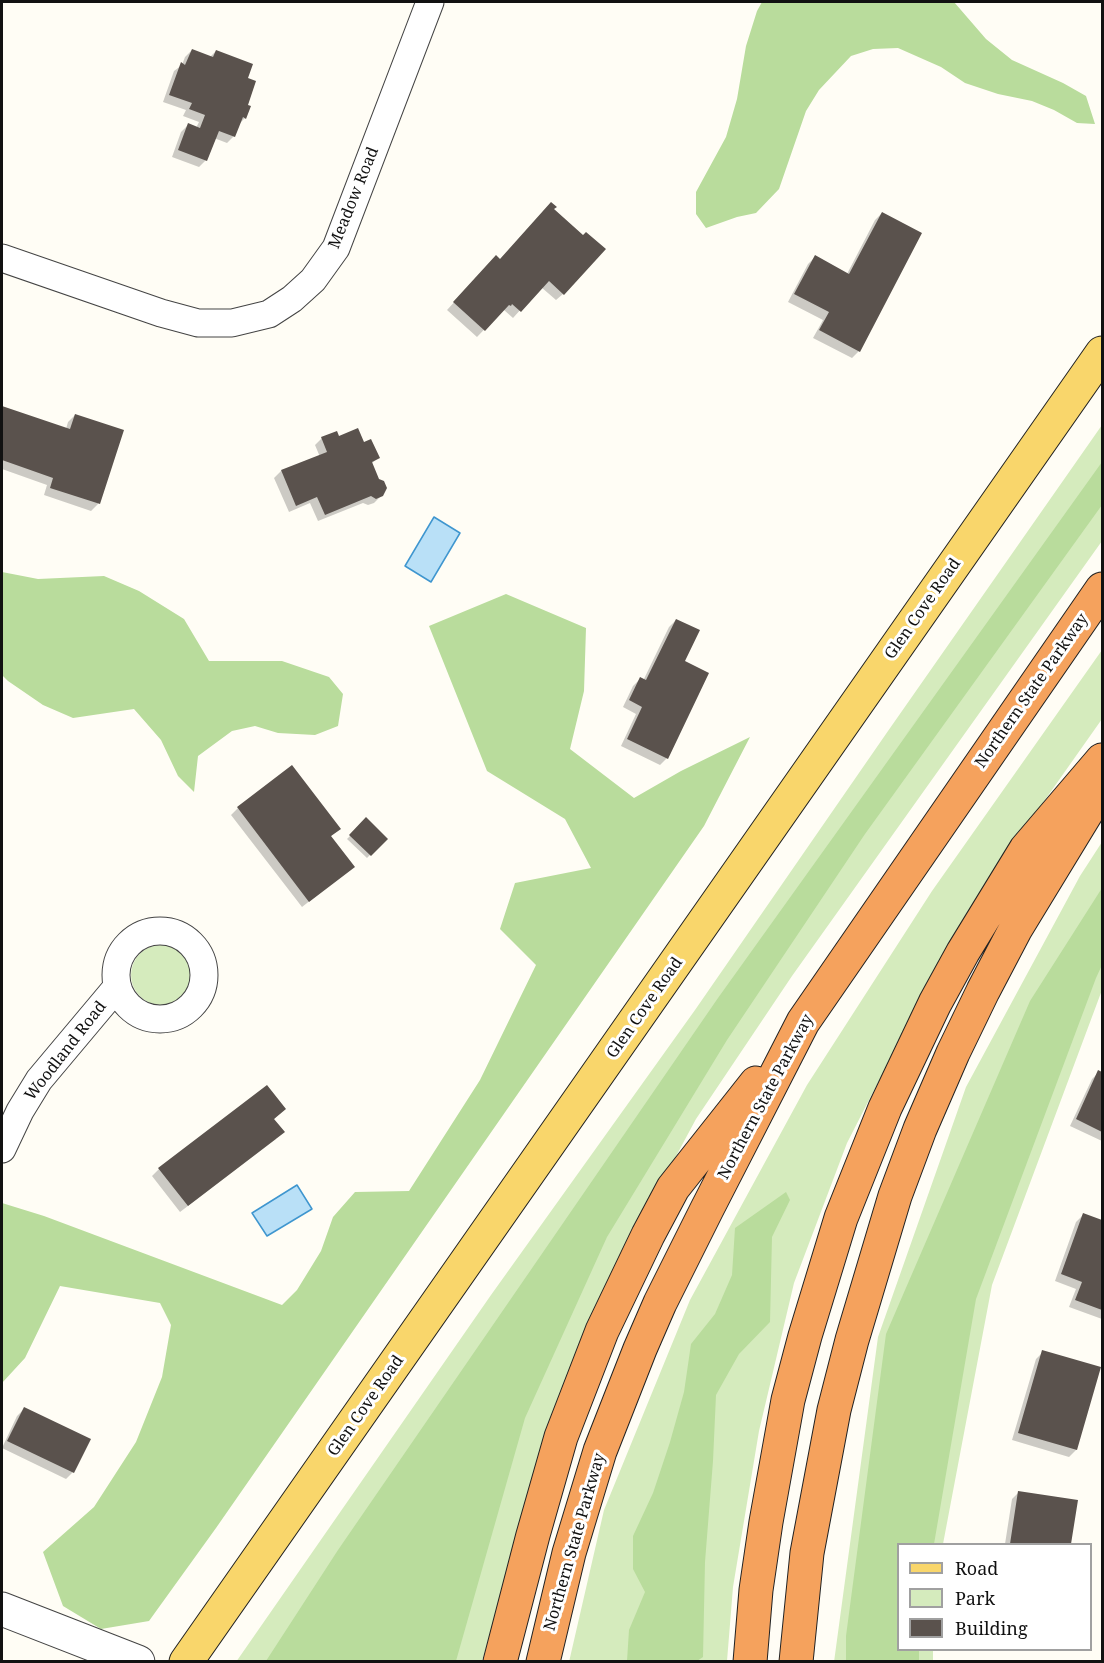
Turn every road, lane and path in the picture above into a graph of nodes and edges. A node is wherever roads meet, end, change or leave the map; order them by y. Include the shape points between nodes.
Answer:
1 (430, 2) edge
2 (2, 258) edge
3 (1102, 353) edge
4 (1102, 589) edge
5 (1102, 760) edge
6 (1102, 787) edge
7 (117, 987) dead end
8 (803, 1022) junction
9 (2, 1149) edge
10 (2, 1609) edge
11 (138, 1662) edge
12 (186, 1662) edge
13 (500, 1662) edge
14 (543, 1662) edge
15 (750, 1662) edge
16 (796, 1662) edge

1 - 2 street, Meadow Road via 336,248 313,280 269,314 232,323 198,323
3 - 12 main road, Glen Cove Road
4 - 8 highway, Northern State Parkway
5 - 15 highway via 1026,849 963,952 885,1108 841,1218 788,1400 762,1545
6 - 16 highway via 1015,930 983,991 920,1130 896,1196 834,1410 807,1554
7 - 9 street, Woodland Road via 39,1080
8 - 13 highway via 673,1188 624,1284 561,1437
8 - 14 highway, Northern State Parkway via 669,1284 635,1360 600,1451
10 - 11 street

